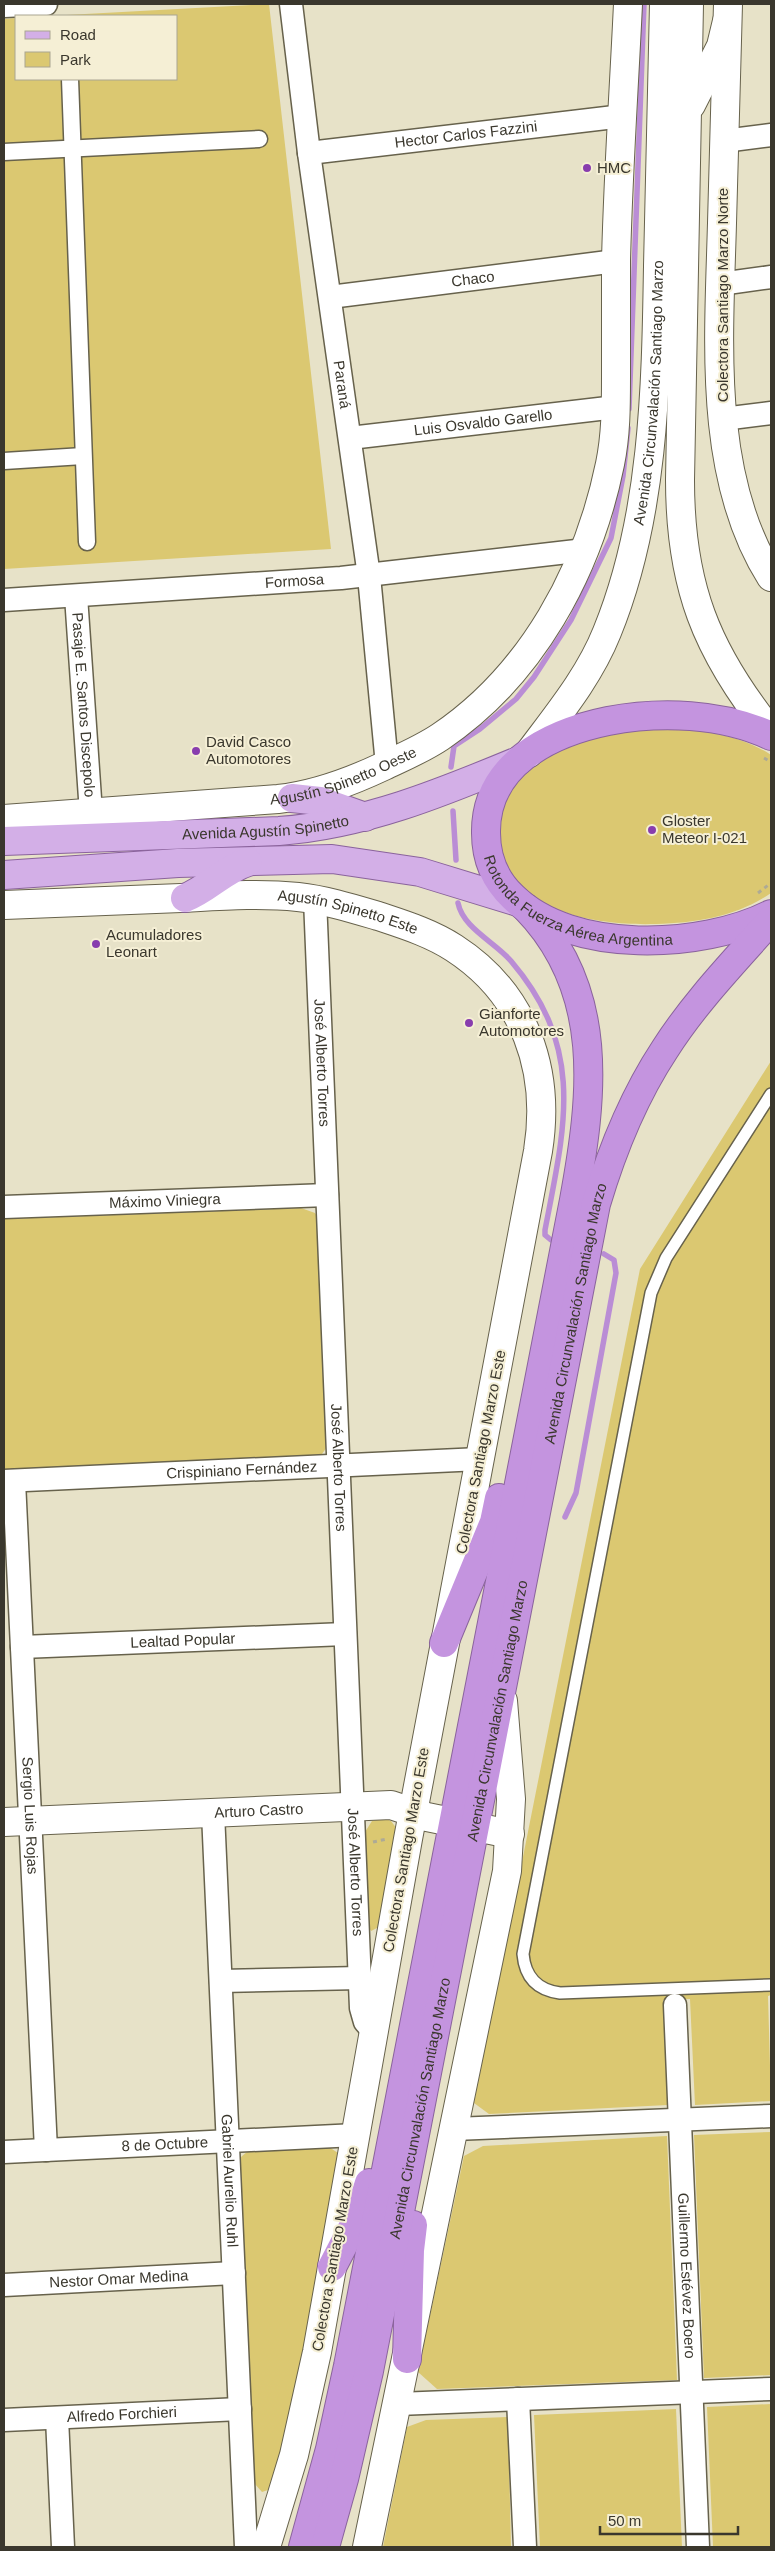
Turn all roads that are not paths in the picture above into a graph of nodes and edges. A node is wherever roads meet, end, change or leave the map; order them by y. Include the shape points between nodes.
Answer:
1 (46, 4) edge
2 (291, 4) edge
3 (628, 4) edge
4 (664, 4) edge
5 (689, 4) edge
6 (4, 6) edge
7 (727, 12) edge
8 (70, 80) edge
9 (623, 116) junction
10 (686, 126) junction
11 (771, 135) edge
12 (259, 139) dead end
13 (724, 141) junction
14 (72, 148) junction
15 (4, 152) edge
16 (309, 152) junction
17 (616, 261) junction
18 (771, 277) edge
19 (720, 284) junction
20 (330, 297) junction
21 (616, 407) junction
22 (771, 413) edge
23 (723, 419) junction
24 (350, 438) junction
25 (83, 456) junction
26 (4, 461) edge
27 (87, 542) dead end
28 (585, 550) junction
29 (768, 568) edge
30 (369, 576) junction
31 (76, 596) junction
32 (4, 600) edge
33 (771, 732) edge
34 (769, 747) edge
35 (523, 757) junction
36 (387, 764) junction
37 (292, 798) junction
38 (91, 813) junction
39 (365, 816) junction
40 (4, 819) edge
41 (4, 841) edge
42 (253, 860) junction
43 (4, 875) edge
44 (185, 898) junction
45 (315, 899) junction
46 (764, 904) edge
47 (4, 905) edge
48 (522, 905) junction
49 (771, 920) edge
50 (771, 1094) edge
51 (538, 1151) joint
52 (327, 1195) junction
53 (4, 1207) edge
54 (561, 1263) junction
55 (480, 1459) junction
56 (338, 1466) junction
57 (9, 1481) edge
58 (346, 1634) junction
59 (444, 1643) junction
60 (22, 1647) junction
61 (502, 1688) junction
62 (353, 1806) junction
63 (413, 1812) junction
64 (213, 1813) junction
65 (17, 1821) edge
66 (464, 1825) junction
67 (510, 1834) junction
68 (436, 1913) junction
69 (450, 1952) junction
70 (360, 1978) junction
71 (220, 1981) junction
72 (771, 1984) edge
73 (675, 2005) dead end
74 (374, 2032) junction
75 (771, 2116) edge
76 (680, 2120) junction
77 (454, 2129) junction
78 (356, 2135) junction
79 (228, 2142) junction
80 (46, 2150) junction
81 (4, 2152) edge
82 (332, 2267) junction
83 (234, 2273) junction
84 (4, 2285) edge
85 (407, 2359) junction
86 (771, 2389) edge
87 (692, 2392) junction
88 (518, 2399) junction
89 (398, 2404) junction
90 (240, 2410) junction
91 (57, 2418) junction
92 (4, 2420) edge
93 (63, 2547) edge
94 (246, 2547) edge
95 (266, 2547) edge
96 (303, 2547) edge
97 (325, 2547) edge
98 (367, 2547) edge
99 (525, 2547) edge
100 (698, 2547) edge

1 - 6 street
2 - 16 street, Paraná
3 - 9 street
4 - 35 street, Avenida Circunvalación Santiago Marzo via 656,371 648,463 639,516 624,583 601,646 582,681
5 - 10 street, Avenida Circunvalación Santiago Marzo
7 - 10 street via 720,46 694,98
7 - 13 street, Colectora Santiago Marzo Norte
8 - 14 street
9 - 16 street, Hector Carlos Fazzini
9 - 17 street
10 - 33 street, Avenida Circunvalación Santiago Marzo via 680,480 684,556 699,611 714,647 733,680
11 - 13 street
12 - 14 street
13 - 19 street, Colectora Santiago Marzo Norte
14 - 15 street
14 - 25 street
16 - 20 street, Paraná
17 - 20 street, Chaco
17 - 21 street
18 - 19 street
19 - 23 street, Colectora Santiago Marzo Norte
20 - 24 street, Paraná
21 - 24 street, Luis Osvaldo Garello
21 - 28 street via 611,462
22 - 23 street
23 - 29 street, Colectora Santiago Marzo Norte via 738,503 752,542
24 - 30 street, Paraná
25 - 26 street
25 - 27 street
28 - 30 street, Formosa
28 - 36 street, Agustín Spinetto Oeste via 556,609 506,678 441,736
30 - 31 street, Formosa
30 - 36 street, Paraná
31 - 32 street, Formosa
31 - 38 street, Pasaje E. Santos Discepolo
34 - 35 highway, Rotonda Fuerza Aérea Argentina via 732,723 699,718 634,717 572,730
35 - 39 main road, Avenida Agustín Spinetto via 435,795
35 - 48 highway, Rotonda Fuerza Aérea Argentina via 498,783 490,803 486,828 492,867 499,880
36 - 37 street, Agustín Spinetto Oeste via 342,784
37 - 38 street, Agustín Spinetto Oeste
37 - 39 main road via 320,801
38 - 40 street, Agustín Spinetto Oeste
39 - 41 main road, Avenida Agustín Spinetto via 290,830
42 - 43 main road, Avenida Agustín Spinetto
42 - 44 main road via 236,866
42 - 48 main road, Avenida Agustín Spinetto via 332,859 388,866 436,876
44 - 45 street, Agustín Spinetto Este via 269,895
44 - 47 street, Agustín Spinetto Este
45 - 51 street, Agustín Spinetto Este via 422,931 468,958 494,982 523,1027 536,1060 542,1096
45 - 52 street, José Alberto Torres
46 - 48 highway, Rotonda Fuerza Aérea Argentina via 720,932 637,940 573,931
48 - 54 highway, Avenida Circunvalación Santiago Marzo via 548,934 571,975 580,1002 588,1048 584,1136
49 - 61 highway, Avenida Circunvalación Santiago Marzo via 711,987 665,1048 637,1098 607,1168 592,1222
50 - 72 lane via 666,1258 651,1293 523,1954 525,1969 533,1982 545,1990 560,1993
51 - 55 street, Colectora Santiago Marzo Este
52 - 53 street, Máximo Viniegra
52 - 56 street, José Alberto Torres
54 - 59 highway via 525,1369 494,1522
54 - 66 highway, Avenida Circunvalación Santiago Marzo
55 - 56 street, Crispiniano Fernández
55 - 59 street, Colectora Santiago Marzo Este
56 - 57 street, Crispiniano Fernández
56 - 58 street, José Alberto Torres
57 - 60 street, Sergio Luis Rojas
58 - 60 street, Lealtad Popular
58 - 62 street, José Alberto Torres
59 - 63 street, Colectora Santiago Marzo Este
60 - 65 street, Sergio Luis Rojas
61 - 66 highway, Avenida Circunvalación Santiago Marzo
61 - 67 street via 511,1793
62 - 63 street, Arturo Castro via 395,1806
62 - 64 street, Arturo Castro
62 - 70 street, José Alberto Torres
63 - 66 street, Arturo Castro
63 - 74 street, Colectora Santiago Marzo Este
64 - 65 street, Arturo Castro
64 - 71 street, Gabriel Aurelio Ruhl
65 - 80 street, Sergio Luis Rojas
66 - 67 street, Arturo Castro
66 - 68 highway, Avenida Circunvalación Santiago Marzo
66 - 69 highway, Avenida Circunvalación Santiago Marzo
67 - 77 street via 505,1882
68 - 82 highway via 399,2026 366,2197
68 - 96 highway, Avenida Circunvalación Santiago Marzo via 343,2394
69 - 85 highway via 442,2076 410,2244
69 - 97 highway, Avenida Circunvalación Santiago Marzo via 364,2398
70 - 71 street
70 - 74 street, José Alberto Torres via 362,2018
71 - 79 street, Gabriel Aurelio Ruhl
73 - 76 street, Guillermo Estévez Boero
74 - 78 street, Colectora Santiago Marzo Este
75 - 76 street
76 - 77 street
76 - 87 street, Guillermo Estévez Boero
77 - 85 street
78 - 79 street, 8 de Octubre
78 - 82 street, Colectora Santiago Marzo Este
79 - 80 street, 8 de Octubre
79 - 83 street, Gabriel Aurelio Ruhl
80 - 81 street, 8 de Octubre
82 - 95 street, Colectora Santiago Marzo Este via 307,2403
83 - 84 street, Nestor Omar Medina
83 - 90 street, Gabriel Aurelio Ruhl
85 - 89 street
86 - 87 street
87 - 88 street
87 - 100 street, Guillermo Estévez Boero
88 - 89 street
88 - 99 street
89 - 98 street
90 - 91 street, Alfredo Forchieri
90 - 94 street, Gabriel Aurelio Ruhl
91 - 92 street, Alfredo Forchieri
91 - 93 street

